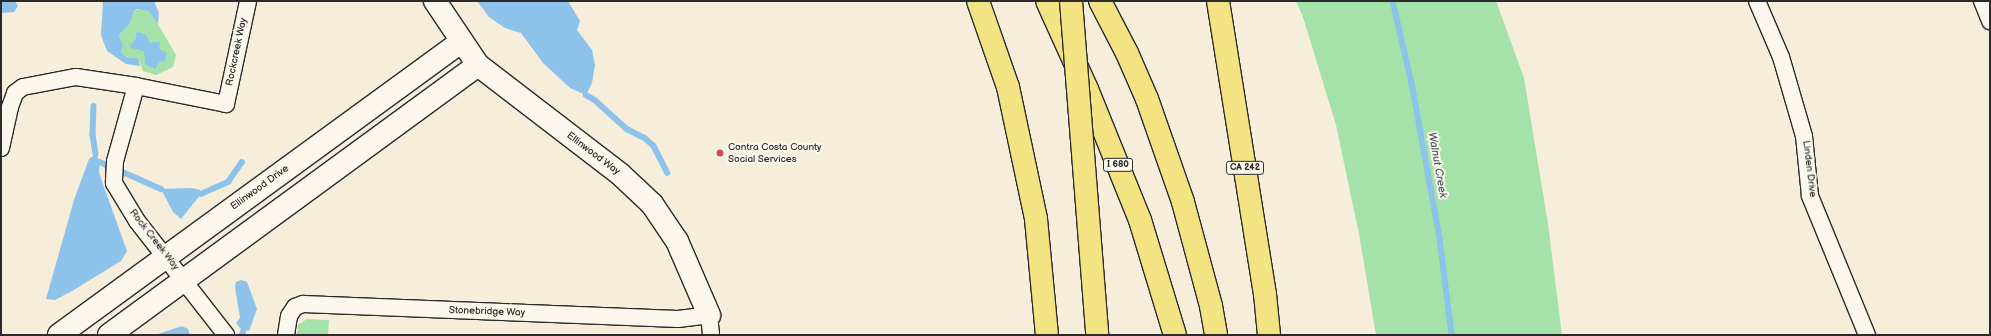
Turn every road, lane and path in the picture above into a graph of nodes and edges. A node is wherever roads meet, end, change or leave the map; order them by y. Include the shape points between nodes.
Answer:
1 (248, 1) edge
2 (435, 1) edge
3 (978, 1) edge
4 (1047, 1) edge
5 (1071, 1) edge
6 (1100, 1) edge
7 (1218, 1) edge
8 (1757, 1) edge
9 (1982, 1) edge
10 (1990, 21) edge
11 (461, 42) junction
12 (478, 65) junction
13 (136, 86) junction
14 (1, 148) edge
15 (166, 256) junction
16 (185, 279) junction
17 (710, 325) edge
18 (224, 333) edge
19 (59, 335) edge
20 (109, 335) edge
21 (286, 335) edge
22 (1047, 335) edge
23 (1097, 335) edge
24 (1175, 335) edge
25 (1216, 335) edge
26 (1269, 335) edge
27 (1867, 335) edge

1 - 13 street, Rockcreek Way via 226,104
2 - 11 street, Ellinwood Way
3 - 22 highway via 1008,87 1034,211
4 - 24 highway, I 680 via 1087,89 1140,220
5 - 23 highway, bridge
6 - 25 highway via 1147,99 1178,187 1211,306
7 - 26 highway, CA 242 via 1265,294
8 - 27 street, Linden Drive via 1781,57 1804,136 1810,196
9 - 10 street
11 - 12 street, Ellinwood Way
11 - 15 street, Ellinwood Drive
12 - 16 street
12 - 17 street, Ellinwood Way via 620,174 652,204 677,241
13 - 14 street via 76,77 23,87 16,94 10,107
13 - 15 street, Rock Creek Way via 115,161 114,183 137,221
15 - 16 street, Rock Creek Way
15 - 19 street, Ellinwood Drive
16 - 18 street
16 - 20 street
17 - 21 street, Stonebridge Way via 678,320 302,304 295,307 289,316

